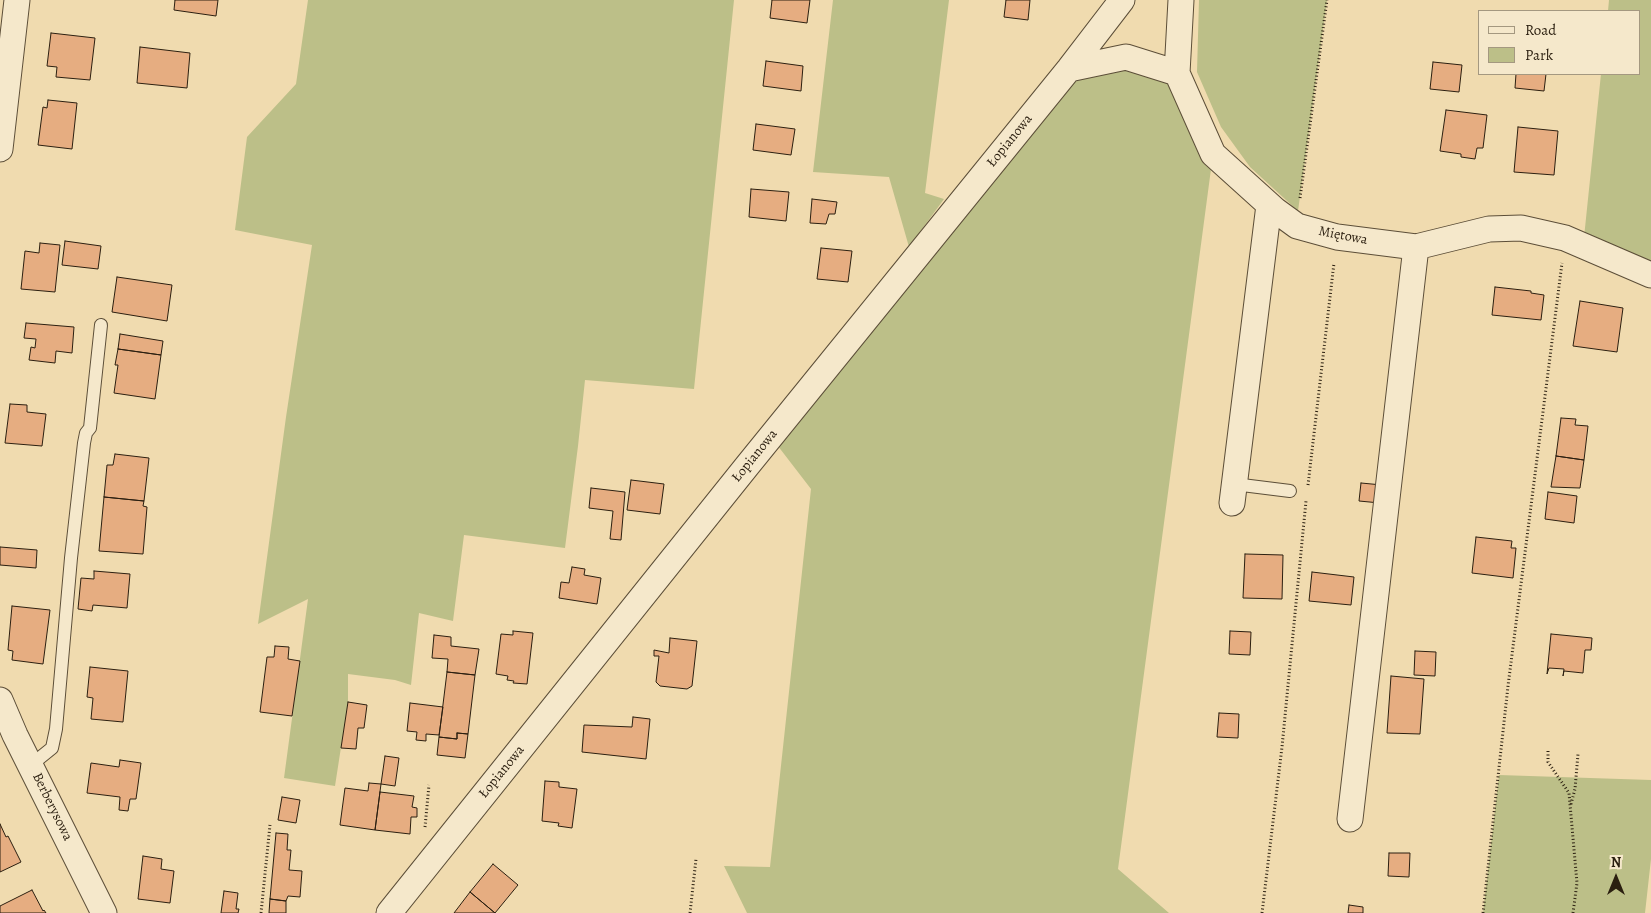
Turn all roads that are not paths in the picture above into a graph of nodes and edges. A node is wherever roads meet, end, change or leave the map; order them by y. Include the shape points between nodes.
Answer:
1 (17, 0) edge
2 (1122, 0) edge
3 (1181, 0) edge
4 (1068, 69) junction
5 (1177, 73) junction
6 (0, 149) edge
7 (1269, 204) junction
8 (1416, 247) junction
9 (1651, 275) edge
10 (101, 325) dead end
11 (1290, 491) dead end
12 (1233, 494) joint
13 (0, 700) edge
14 (31, 765) junction
15 (1350, 819) dead end
16 (104, 913) edge
17 (389, 913) edge

1 - 6 street
2 - 4 street, Łopianowa
3 - 5 street, Miętowa
4 - 5 street via 1126,57
4 - 17 street, Łopianowa
5 - 7 street, Miętowa via 1213,154
7 - 8 street, Miętowa via 1297,226 1337,237
7 - 12 street
8 - 9 street, Miętowa via 1489,229 1521,228 1565,238
8 - 15 street
10 - 14 lane via 71,558 56,729 52,748
11 - 12 lane
13 - 14 street, Berberysowa
14 - 16 street, Berberysowa

